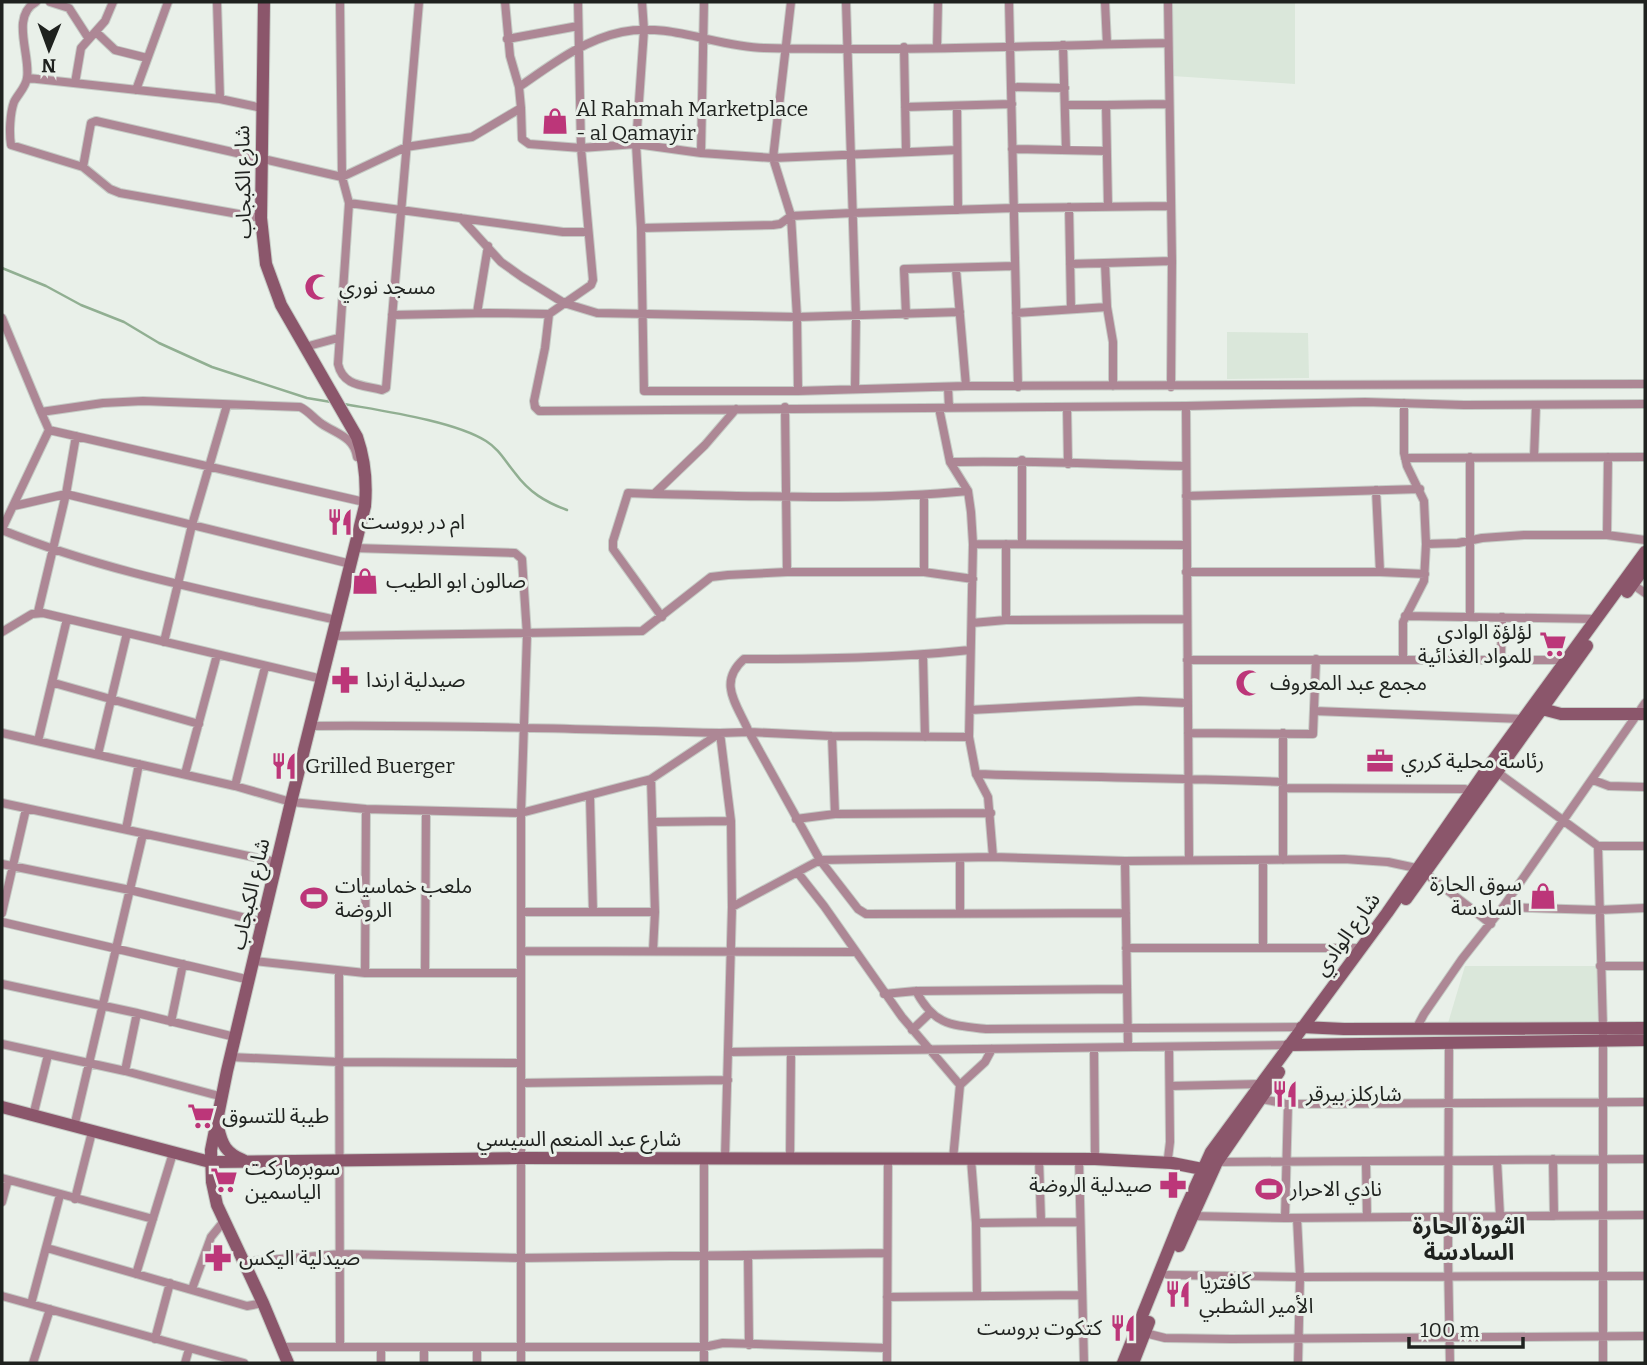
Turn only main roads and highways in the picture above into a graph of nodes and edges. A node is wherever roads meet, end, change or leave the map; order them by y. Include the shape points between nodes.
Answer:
1 (264, 2) edge
2 (1645, 552) edge
3 (1645, 567) edge
4 (1542, 709) junction
5 (1641, 714) edge
6 (1476, 792) junction
7 (1420, 870) junction
8 (1307, 1027) junction
9 (1645, 1028) edge
10 (1603, 1034) junction
11 (1645, 1040) edge
12 (1294, 1045) junction
13 (2, 1107) edge
14 (217, 1123) junction
15 (211, 1162) junction
16 (246, 1162) junction
17 (1200, 1173) junction
18 (288, 1363) edge
19 (1123, 1363) edge
20 (1133, 1363) edge

1 - 14 main road, شارع الكبجاب via 261,218 266,264 305,347 351,425 364,458 363,504
2 - 6 main road, شارع الوادي
3 - 4 main road, شارع الوادي
4 - 5 main road via 1571,715
4 - 6 main road, شارع الوادي via 1497,772
6 - 7 main road, شارع الوادي
7 - 8 main road, شارع الوادي
7 - 8 main road, شارع الوادي
8 - 10 main road
8 - 12 main road, شارع الوادي
9 - 10 main road
10 - 11 main road
10 - 12 main road
12 - 17 main road, شارع الوادي via 1260,1084
12 - 20 main road, شارع الوادي via 1216,1162
13 - 15 main road, شارع عبد المنعم السيسي
14 - 15 main road, شارع الكبجاب
14 - 16 main road via 224,1148
15 - 16 main road, شارع عبد المنعم السيسي
15 - 18 main road, شارع الكبجاب via 214,1192 224,1221
16 - 17 main road, شارع عبد المنعم السيسي via 521,1157 1095,1159 1163,1163
17 - 19 main road, شارع الوادي

